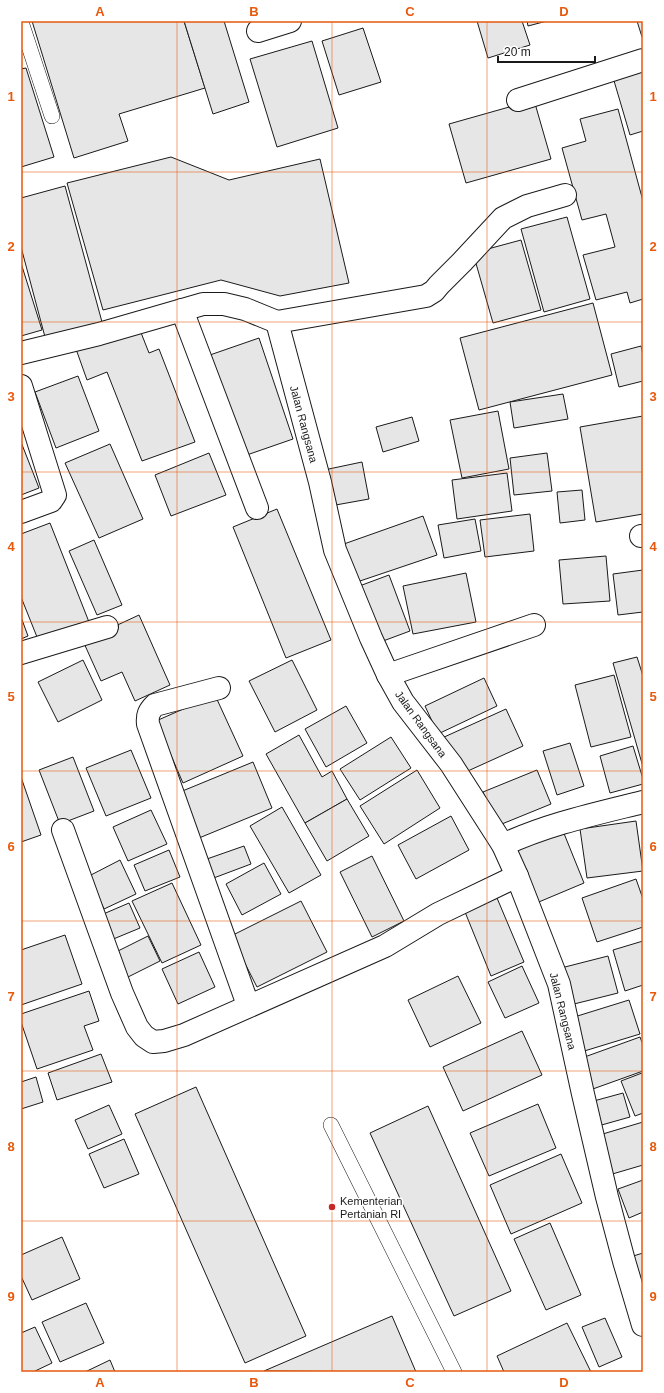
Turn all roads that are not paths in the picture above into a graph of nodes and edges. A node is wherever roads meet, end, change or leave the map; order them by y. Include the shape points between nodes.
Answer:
1 (290, 21) edge
2 (21, 22) edge
3 (258, 31) dead end
4 (643, 60) edge
5 (518, 100) dead end
6 (52, 116) dead end
7 (565, 195) dead end
8 (182, 310) junction
9 (277, 322) junction
10 (21, 353) edge
11 (21, 386) edge
12 (257, 508) dead end
13 (21, 512) edge
14 (534, 625) dead end
15 (107, 627) dead end
16 (21, 653) edge
17 (388, 675) junction
18 (219, 688) dead end
19 (643, 802) edge
20 (64, 830) dead end
21 (503, 845) junction
22 (517, 876) junction
23 (248, 1005) junction
24 (331, 1125) dead end
25 (643, 1325) edge
26 (454, 1372) edge

1 - 3 street
2 - 6 lane
4 - 5 street
7 - 9 street via 528,206 503,218 434,291 426,296
8 - 9 street via 203,304 224,304 245,309
8 - 10 street
8 - 12 street
9 - 17 street, Jalan Rangsana via 320,482 335,550
11 - 13 street via 55,495 51,501
14 - 17 street
15 - 16 street
17 - 21 street, Jalan Rangsana via 403,702 451,764
18 - 23 street via 155,705 147,718
19 - 21 street via 562,822
20 - 23 street via 122,993 137,1027 144,1036 152,1042 164,1041 184,1035
21 - 22 street, Jalan Rangsana
22 - 23 street via 438,914 385,946
22 - 25 street, Jalan Rangsana via 559,984 607,1197
24 - 26 lane

